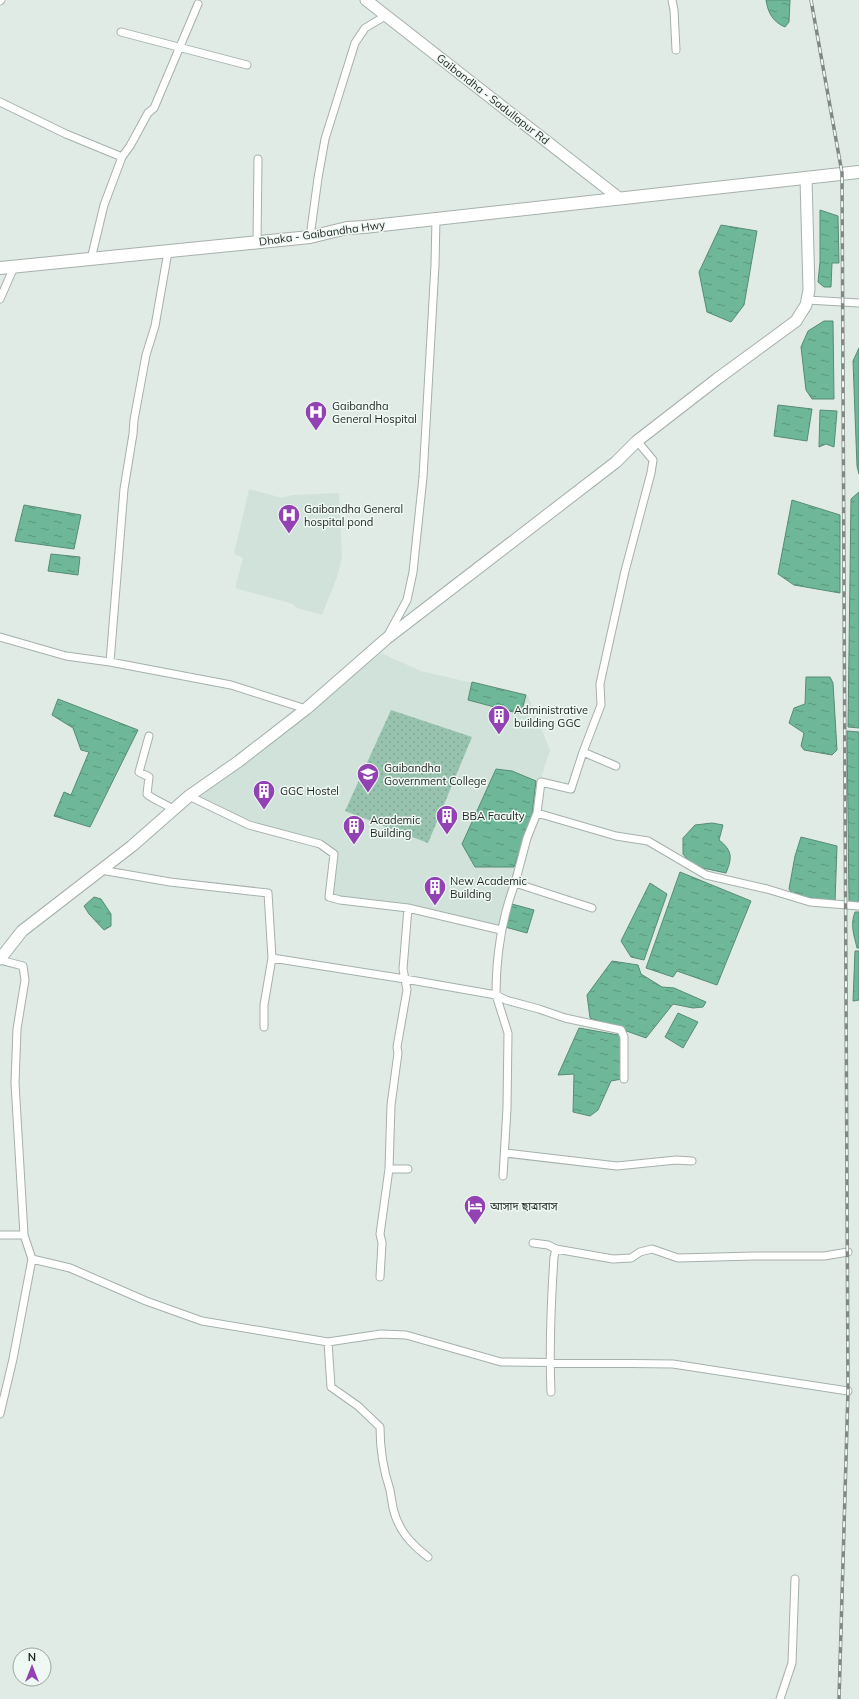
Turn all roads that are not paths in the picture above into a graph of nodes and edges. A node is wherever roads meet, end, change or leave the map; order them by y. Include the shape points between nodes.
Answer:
1 (366, 0) edge
2 (672, 0) edge
3 (198, 4) dead end
4 (387, 15) junction
5 (121, 32) dead end
6 (180, 47) junction
7 (676, 50) dead end
8 (247, 66) dead end
9 (0, 102) edge
10 (122, 157) junction
11 (258, 159) dead end
12 (859, 172) edge
13 (806, 179) junction
14 (619, 198) junction
15 (436, 219) junction
16 (310, 237) junction
17 (257, 242) junction
18 (168, 252) junction
19 (91, 259) junction
20 (14, 267) junction
21 (0, 268) edge
22 (0, 299) edge
23 (807, 300) junction
24 (859, 303) edge
25 (637, 441) junction
26 (0, 637) edge
27 (386, 639) junction
28 (110, 662) junction
29 (306, 709) junction
30 (149, 736) dead end
31 (583, 752) junction
32 (616, 766) dead end
33 (189, 796) junction
34 (174, 810) junction
35 (537, 813) junction
36 (101, 870) junction
37 (515, 883) junction
38 (859, 906) edge
39 (408, 908) junction
40 (592, 908) dead end
41 (500, 930) junction
42 (272, 958) junction
43 (0, 960) edge
44 (405, 979) junction
45 (496, 995) junction
46 (264, 1027) dead end
47 (624, 1079) dead end
48 (505, 1153) junction
49 (692, 1161) dead end
50 (389, 1169) junction
51 (408, 1169) dead end
52 (503, 1176) dead end
53 (0, 1235) edge
54 (24, 1235) junction
55 (533, 1242) dead end
56 (556, 1249) junction
57 (848, 1252) dead end
58 (32, 1259) junction
59 (380, 1277) dead end
60 (328, 1342) junction
61 (550, 1362) junction
62 (848, 1391) dead end
63 (551, 1392) dead end
64 (0, 1414) edge
65 (428, 1556) dead end
66 (795, 1579) dead end
67 (780, 1699) edge

1 - 4 main road, Gaibandha - Sadullapur Rd
2 - 7 street
3 - 6 street
4 - 14 main road, Gaibandha - Sadullapur Rd
4 - 16 street via 365,28 355,42 325,139
5 - 6 street
6 - 8 street
6 - 10 street via 154,108 148,113
9 - 10 street via 66,134
10 - 19 street via 104,205
11 - 17 street
12 - 13 main road, Dhaka - Gaibandha Hwy
13 - 14 main road, Dhaka - Gaibandha Hwy
13 - 23 main road via 809,290
14 - 15 main road, Dhaka - Gaibandha Hwy
15 - 16 main road, Dhaka - Gaibandha Hwy via 347,228
15 - 27 street via 436,265 423,477 413,572 407,600
16 - 17 main road, Dhaka - Gaibandha Hwy
17 - 18 main road, Dhaka - Gaibandha Hwy
18 - 19 main road, Dhaka - Gaibandha Hwy
18 - 28 street via 146,355 124,489
19 - 20 main road, Dhaka - Gaibandha Hwy
20 - 21 main road, Dhaka - Gaibandha Hwy
20 - 22 street
23 - 24 street
23 - 25 main road via 796,321
25 - 27 main road via 616,462
25 - 31 street via 653,460 651,473 625,571 603,670 600,684 601,705
26 - 28 street via 66,656
27 - 29 main road
28 - 29 street via 231,685
29 - 33 main road
30 - 34 street via 140,772 149,777 147,794
31 - 32 street
31 - 35 street via 571,789 541,782
33 - 34 main road
33 - 39 street via 249,825 320,844 334,854 329,897
34 - 36 main road
35 - 37 street via 527,838
35 - 38 street via 616,836 648,840 706,875 810,902
36 - 42 street via 170,882 268,893
36 - 43 main road via 22,931
37 - 40 street
37 - 41 street
39 - 41 street
39 - 44 street via 403,969
41 - 45 street
42 - 44 street
42 - 46 street via 264,1005
43 - 54 street via 23,966 25,980 17,1029 15,1083
44 - 45 street
44 - 50 street via 407,990 397,1047 391,1105
45 - 47 street via 565,1018 621,1030 624,1037
45 - 48 street via 508,1033
48 - 49 street via 617,1166 676,1160
48 - 52 street
50 - 51 street
50 - 59 street via 380,1234
53 - 54 street
54 - 58 street
55 - 56 street
56 - 57 street via 613,1259 631,1258 652,1249 678,1258 824,1256
56 - 61 street via 550,1312
58 - 60 street via 70,1268 146,1301 202,1321
58 - 64 street
60 - 61 street via 381,1334 406,1335 501,1362
60 - 65 street via 331,1387 358,1406 380,1427 380,1450 398,1524 413,1546
61 - 62 street via 673,1364
61 - 63 street
66 - 67 street via 792,1663

